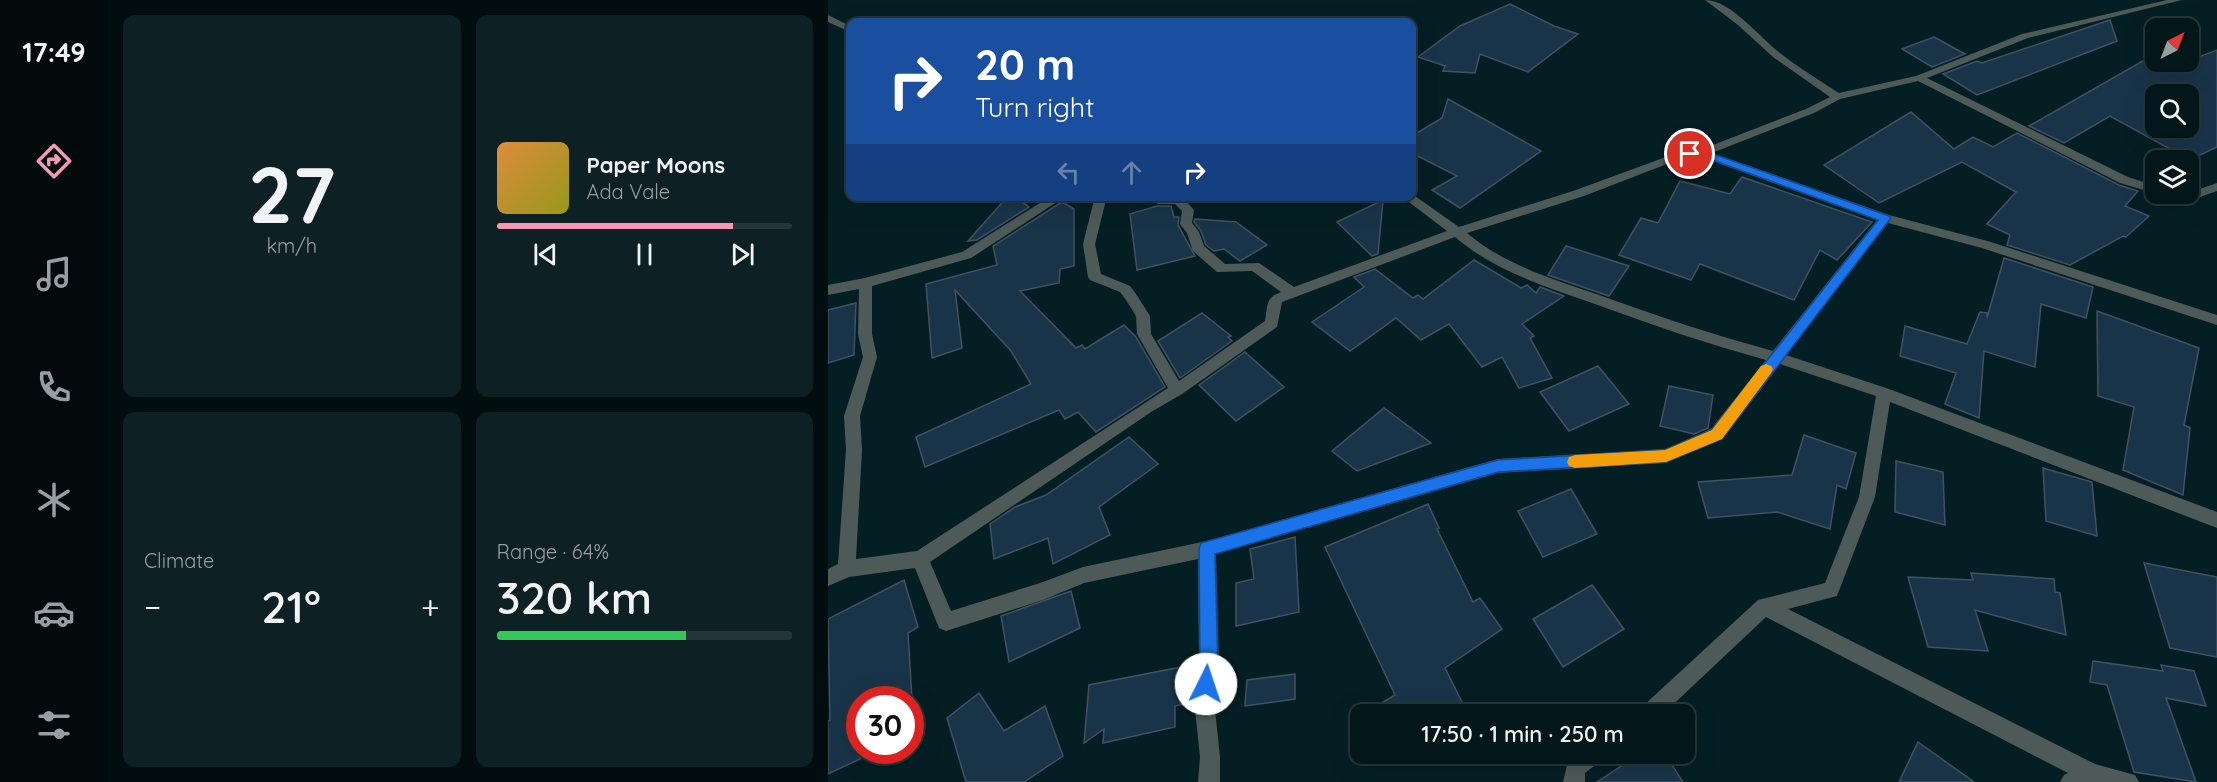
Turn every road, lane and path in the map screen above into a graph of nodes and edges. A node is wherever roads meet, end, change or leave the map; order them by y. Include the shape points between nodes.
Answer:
1 (1709, 0) edge
2 (2178, 0) edge
3 (828, 18) edge
4 (846, 27) edge
5 (1919, 78) junction
6 (1837, 97) junction
7 (1702, 153) junction
8 (2145, 187) edge
9 (2217, 187) edge
10 (2199, 193) edge
11 (1052, 201) edge
12 (1100, 201) edge
13 (1179, 201) edge
14 (1414, 201) edge
15 (1886, 218) junction
16 (1457, 232) junction
17 (865, 283) junction
18 (828, 290) edge
19 (1292, 293) junction
20 (2217, 320) edge
21 (1775, 357) junction
22 (1177, 390) junction
23 (1884, 393) junction
24 (2217, 520) edge
25 (1207, 549) junction
26 (920, 559) junction
27 (847, 569) junction
28 (828, 578) edge
29 (1764, 606) junction
30 (1660, 704) edge
31 (1580, 764) edge
32 (2093, 774) junction
33 (1209, 782) edge
34 (1574, 782) edge
35 (2071, 782) edge
36 (2128, 782) edge

1 - 6 street via 1742,23 1776,55
2 - 5 street via 2025,36
3 - 4 street
5 - 6 street
5 - 8 street via 2124,180
6 - 7 street
7 - 15 street
7 - 16 street via 1678,156 1580,193
9 - 10 street
11 - 17 street via 966,255
12 - 22 street via 1089,244 1095,277 1125,289 1131,297 1143,316 1144,334
13 - 19 street via 1188,210 1186,224 1198,248 1222,269 1254,266
14 - 16 street
15 - 20 street via 1997,249
15 - 21 street
16 - 19 street
16 - 21 street via 1482,253 1525,274 1701,337
17 - 18 street
17 - 27 street via 865,334 870,357 852,416 854,450
19 - 22 street via 1276,299 1272,323
21 - 23 street
21 - 25 street via 1717,434 1666,456 1498,466
22 - 26 street
23 - 24 street
23 - 29 street via 1867,497 1831,590
25 - 26 street via 1083,575 946,622
25 - 33 street via 1209,668 1204,699
26 - 27 street
27 - 28 street
29 - 30 street
29 - 32 street
31 - 34 street via 1575,768
32 - 35 street
32 - 36 street

